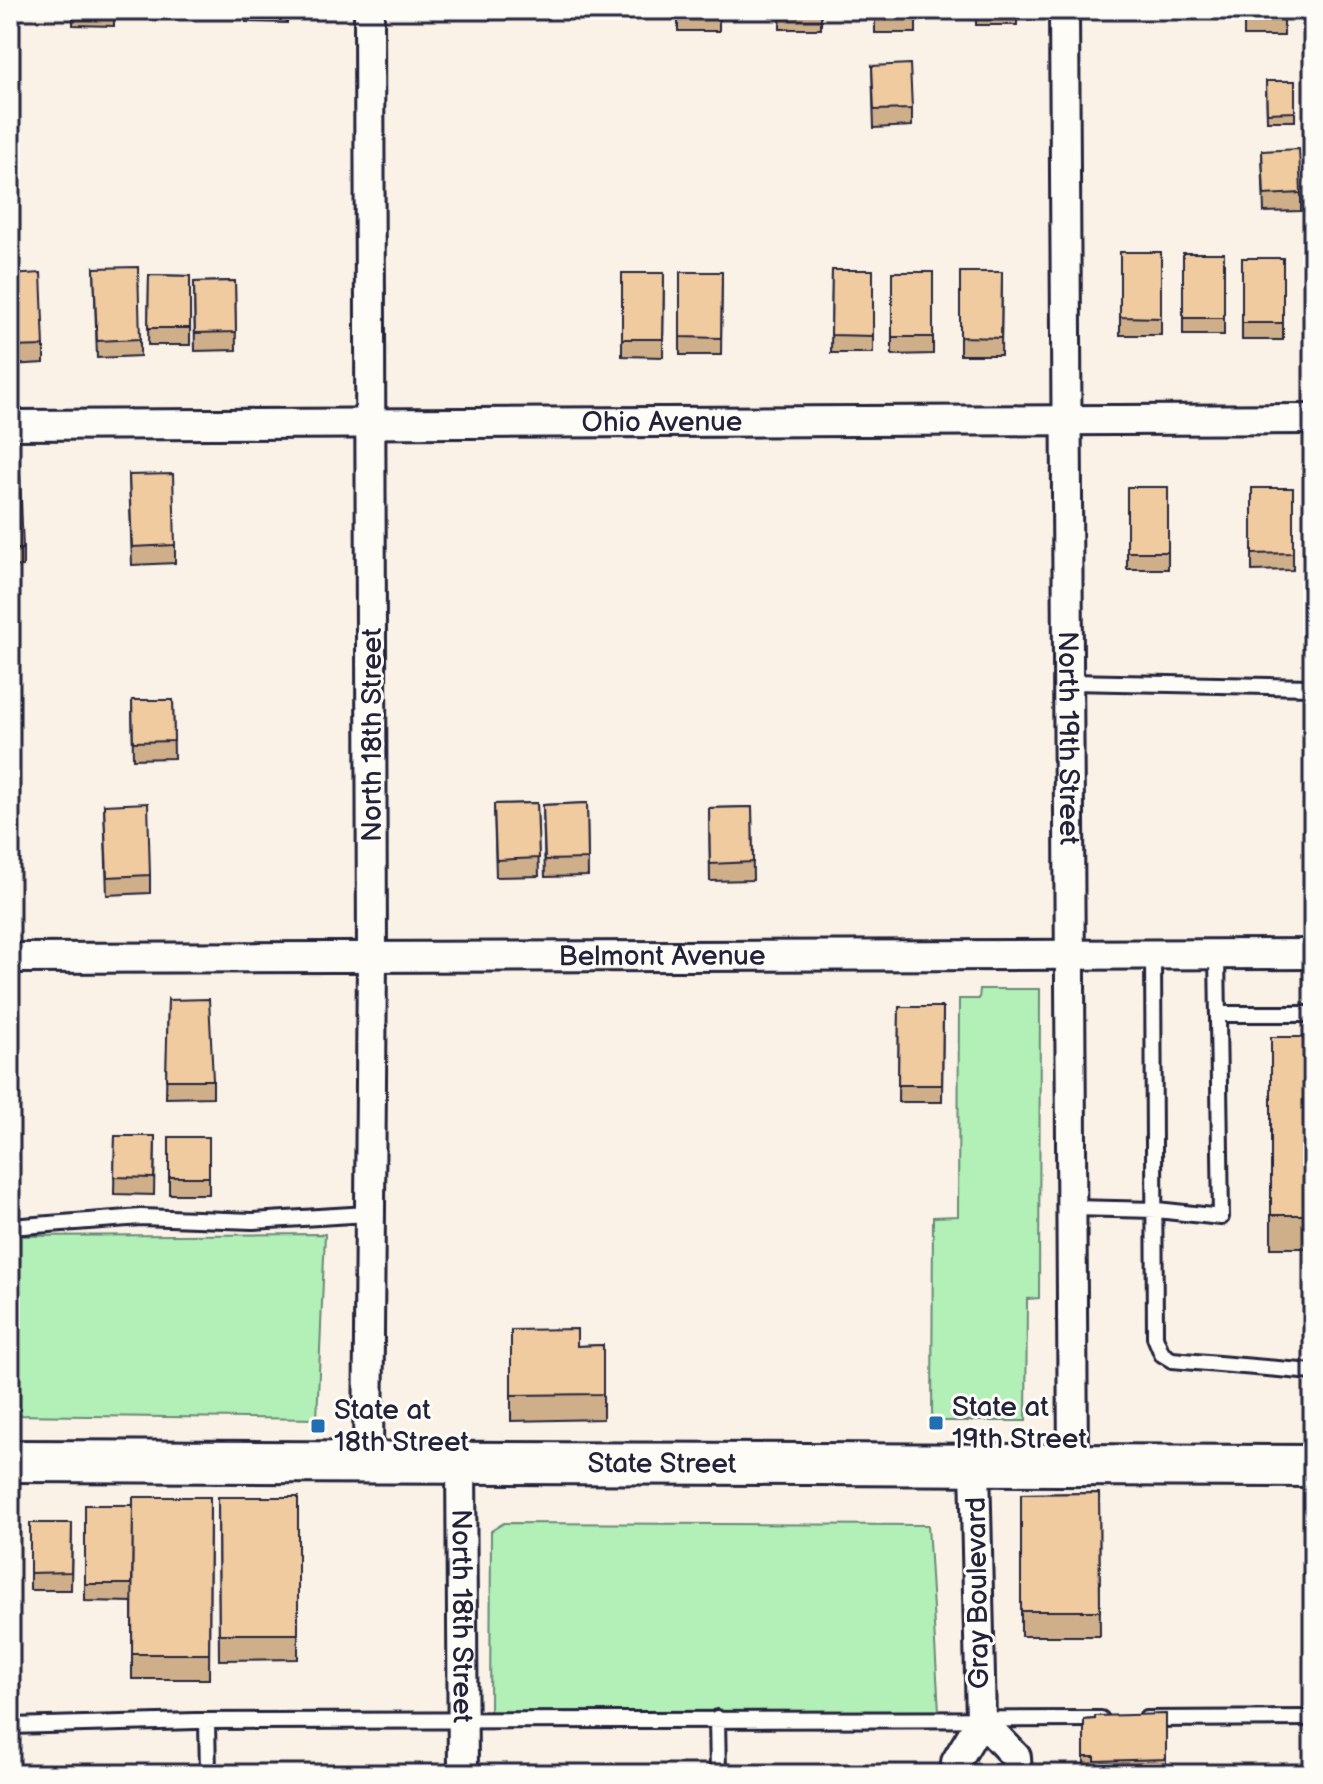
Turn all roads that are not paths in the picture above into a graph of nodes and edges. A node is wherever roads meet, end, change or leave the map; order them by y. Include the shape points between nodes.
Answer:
1 (369, 10) edge
2 (1064, 10) edge
3 (1313, 419) edge
4 (1068, 421) junction
5 (372, 423) junction
6 (10, 425) edge
7 (1069, 682) junction
8 (1313, 687) edge
9 (1217, 954) junction
10 (1313, 954) edge
11 (1153, 955) junction
12 (372, 957) junction
13 (1071, 957) junction
14 (10, 958) edge
15 (1218, 1014) junction
16 (1313, 1014) edge
17 (1072, 1208) junction
18 (1157, 1210) junction
19 (368, 1214) junction
20 (10, 1227) edge
21 (1313, 1372) edge
22 (368, 1460) junction
23 (461, 1460) junction
24 (10, 1461) edge
25 (1073, 1464) junction
26 (975, 1466) junction
27 (1313, 1466) edge
28 (717, 1718) junction
29 (1313, 1718) edge
30 (981, 1720) junction
31 (207, 1721) junction
32 (463, 1722) junction
33 (10, 1726) edge
34 (208, 1774) edge
35 (463, 1774) edge
36 (718, 1774) edge
37 (956, 1774) edge
38 (1017, 1774) edge

1 - 5 street, North 18th Street
2 - 4 street, North 19th Street
3 - 4 street, Ohio Avenue
4 - 5 street, Ohio Avenue
4 - 7 street, North 19th Street
5 - 6 street, Ohio Avenue
5 - 12 street, North 18th Street
7 - 8 lane
7 - 13 street, North 19th Street
9 - 10 street, Belmont Avenue
9 - 11 street, Belmont Avenue
9 - 15 lane
11 - 13 street, Belmont Avenue
11 - 18 lane
12 - 13 street, Belmont Avenue
12 - 14 street, Belmont Avenue
12 - 19 street, North 18th Street
13 - 17 street, North 19th Street
15 - 16 lane
15 - 18 lane via 1221,1217
17 - 18 lane
17 - 25 street, North 19th Street
18 - 21 lane via 1155,1337 1162,1354 1189,1364
19 - 20 lane via 253,1221 141,1217
19 - 22 street, North 18th Street
22 - 23 main road, State Street
22 - 24 main road, State Street
23 - 26 main road, State Street
23 - 32 street, North 18th Street
25 - 26 main road, State Street
25 - 27 main road, State Street
26 - 30 street, Gray Boulevard
28 - 30 lane
28 - 32 lane
28 - 36 lane
29 - 30 lane
30 - 37 street, Gray Boulevard via 956,1762
30 - 38 street, Gray Boulevard via 1016,1757
31 - 32 lane
31 - 33 lane
31 - 34 lane
32 - 35 street, North 18th Street

